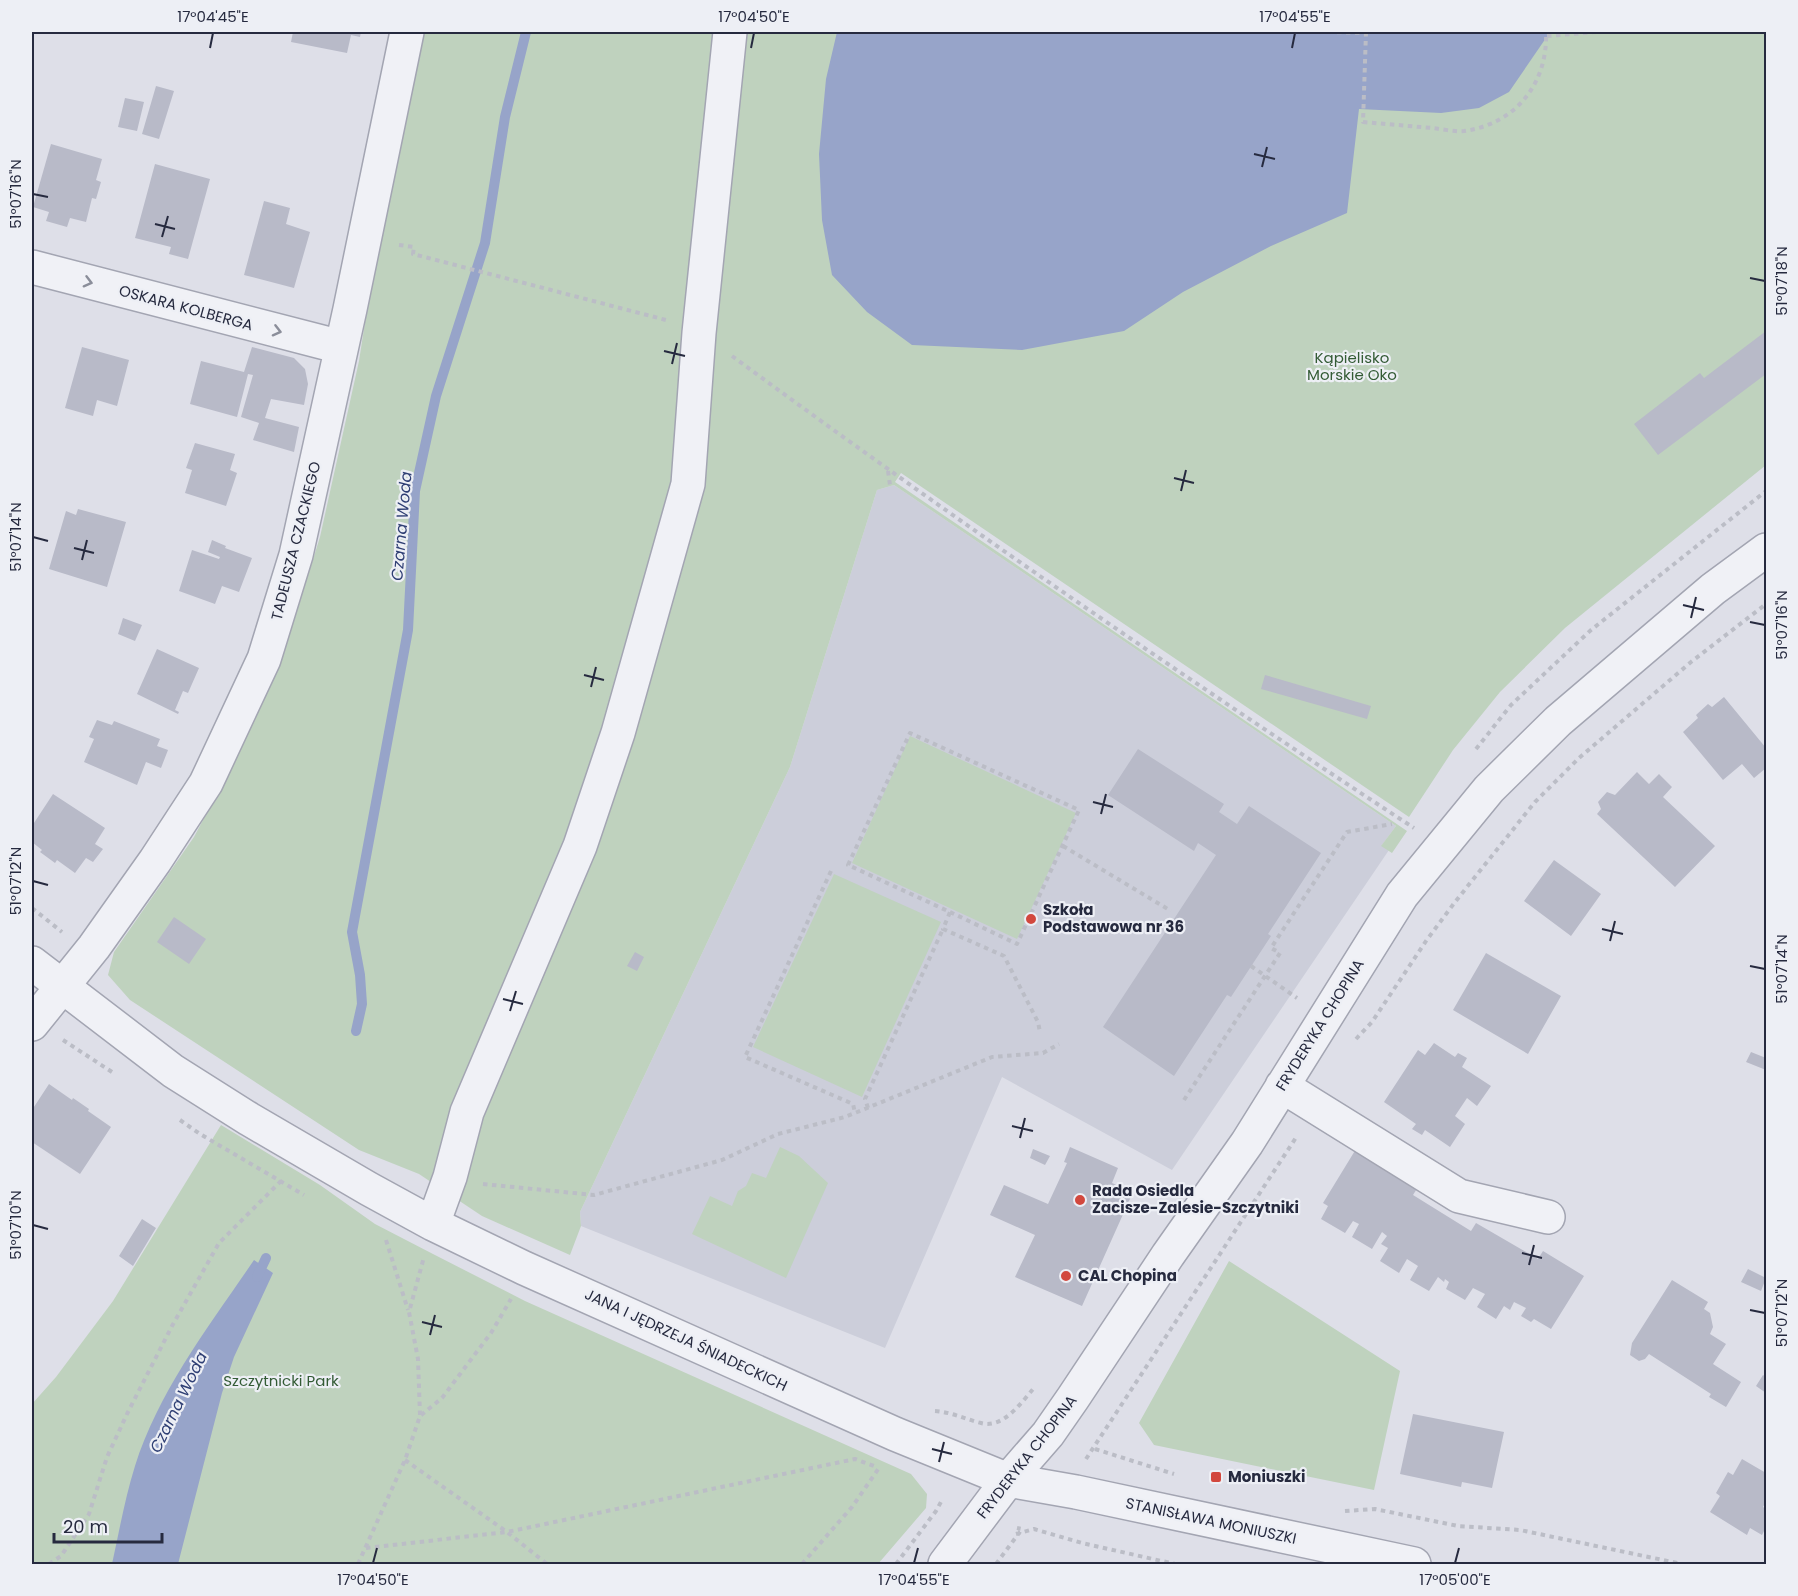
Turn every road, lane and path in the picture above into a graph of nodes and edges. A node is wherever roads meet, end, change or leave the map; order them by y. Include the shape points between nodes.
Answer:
1 (406, 32) edge
2 (730, 32) edge
3 (1328, 32) edge
4 (1366, 32) edge
5 (1596, 32) edge
6 (1547, 34) edge
7 (393, 244) dead end
8 (32, 267) edge
9 (699, 333) junction
10 (342, 347) junction
11 (888, 471) junction
12 (890, 485) dead end
13 (1767, 550) edge
14 (1767, 604) edge
15 (1392, 824) dead end
16 (1063, 846) junction
17 (1442, 848) junction
18 (831, 871) dead end
19 (32, 908) edge
20 (1171, 911) dead end
21 (950, 912) junction
22 (943, 929) junction
23 (65, 934) dead end
24 (32, 963) edge
25 (1251, 966) dead end
26 (1266, 976) junction
27 (63, 986) junction
28 (1297, 998) dead end
29 (32, 1024) edge
30 (1040, 1032) dead end
31 (1352, 1043) dead end
32 (1059, 1044) dead end
33 (1282, 1086) junction
34 (1184, 1100) dead end
35 (1314, 1107) junction
36 (868, 1108) junction
37 (855, 1113) junction
38 (286, 1141) junction
39 (450, 1177) junction
40 (1548, 1217) dead end
41 (383, 1230) dead end
42 (429, 1239) junction
43 (524, 1268) junction
44 (409, 1312) junction
45 (1023, 1402) dead end
46 (420, 1416) junction
47 (984, 1424) dead end
48 (895, 1434) junction
49 (405, 1460) junction
50 (879, 1468) junction
51 (1181, 1476) dead end
52 (1008, 1480) junction
53 (942, 1500) dead end
54 (1339, 1512) dead end
55 (1013, 1528) dead end
56 (507, 1532) junction
57 (1016, 1534) dead end
58 (366, 1548) junction
59 (49, 1564) edge
60 (358, 1564) edge
61 (547, 1564) edge
62 (802, 1564) edge
63 (896, 1564) edge
64 (945, 1564) edge
65 (996, 1564) edge
66 (1176, 1564) edge
67 (1414, 1564) edge
68 (1682, 1564) edge

1 - 10 street, TADEUSZA CZACKIEGO
2 - 9 street
3 - 4 path
4 - 6 path via 1363,122 1462,131 1502,118 1532,91 1547,50
5 - 6 path
7 - 9 path via 414,247 413,254 552,289
8 -> 10 street, OSKARA KOLBERGA
9 - 11 path
9 - 39 street via 688,484 618,733 580,846 467,1112
10 - 27 street, TADEUSZA CZACKIEGO via 296,555 264,659 206,783 155,861
11 - 12 path
11 - 17 path
13 - 17 street, FRYDERYKA CHOPINA via 1713,589 1558,721 1489,789
14 - 31 path via 1691,662 1579,758 1535,802 1426,941 1372,1022
15 - 26 path via 1347,832 1270,948 1280,953
16 - 20 path
16 - 21 path via 1017,944
16 - 21 path via 1079,810 910,733 848,865
17 - 33 street, FRYDERYKA CHOPINA via 1402,895
18 - 37 path via 745,1057 853,1104
19 - 23 path
21 - 22 path
22 - 30 path via 1004,956
22 - 36 path via 865,1099
24 - 27 street
25 - 26 path
26 - 28 path
26 - 34 path
27 - 29 street, TADEUSZA CZACKIEGO
27 - 38 street via 173,1071
32 - 36 path via 1043,1053 992,1057
33 - 35 street
33 - 52 street, FRYDERYKA CHOPINA via 1048,1434
35 - 40 street via 1459,1196
35 - 51 path via 1095,1449
36 - 37 path
37 - 39 path via 778,1134 722,1160 594,1195
38 - 42 street, JANA I JĘDRZEJA ŚNIADECKICH via 369,1189
38 - 59 path via 281,1182 219,1243 127,1414 107,1457 89,1514 61,1556
39 - 42 street
41 - 44 path
42 - 43 street, JANA I JĘDRZEJA ŚNIADECKICH
42 - 44 path
43 - 46 path via 491,1333 442,1398
43 - 48 street, JANA I JĘDRZEJA ŚNIADECKICH
44 - 46 path via 418,1359
45 - 47 path via 1005,1419
46 - 49 path
48 - 50 path
48 - 52 street, JANA I JĘDRZEJA ŚNIADECKICH
49 - 56 path
49 - 58 path
50 - 56 path via 855,1459
50 - 62 path via 852,1507
52 - 64 street, FRYDERYKA CHOPINA
52 - 67 street, STANISŁAWA MONIUSZKI
53 - 63 path
54 - 68 path via 1375,1509 1458,1526 1520,1530
55 - 65 path via 1022,1529
56 - 58 path
56 - 61 path
57 - 66 path via 1035,1529
58 - 60 path

